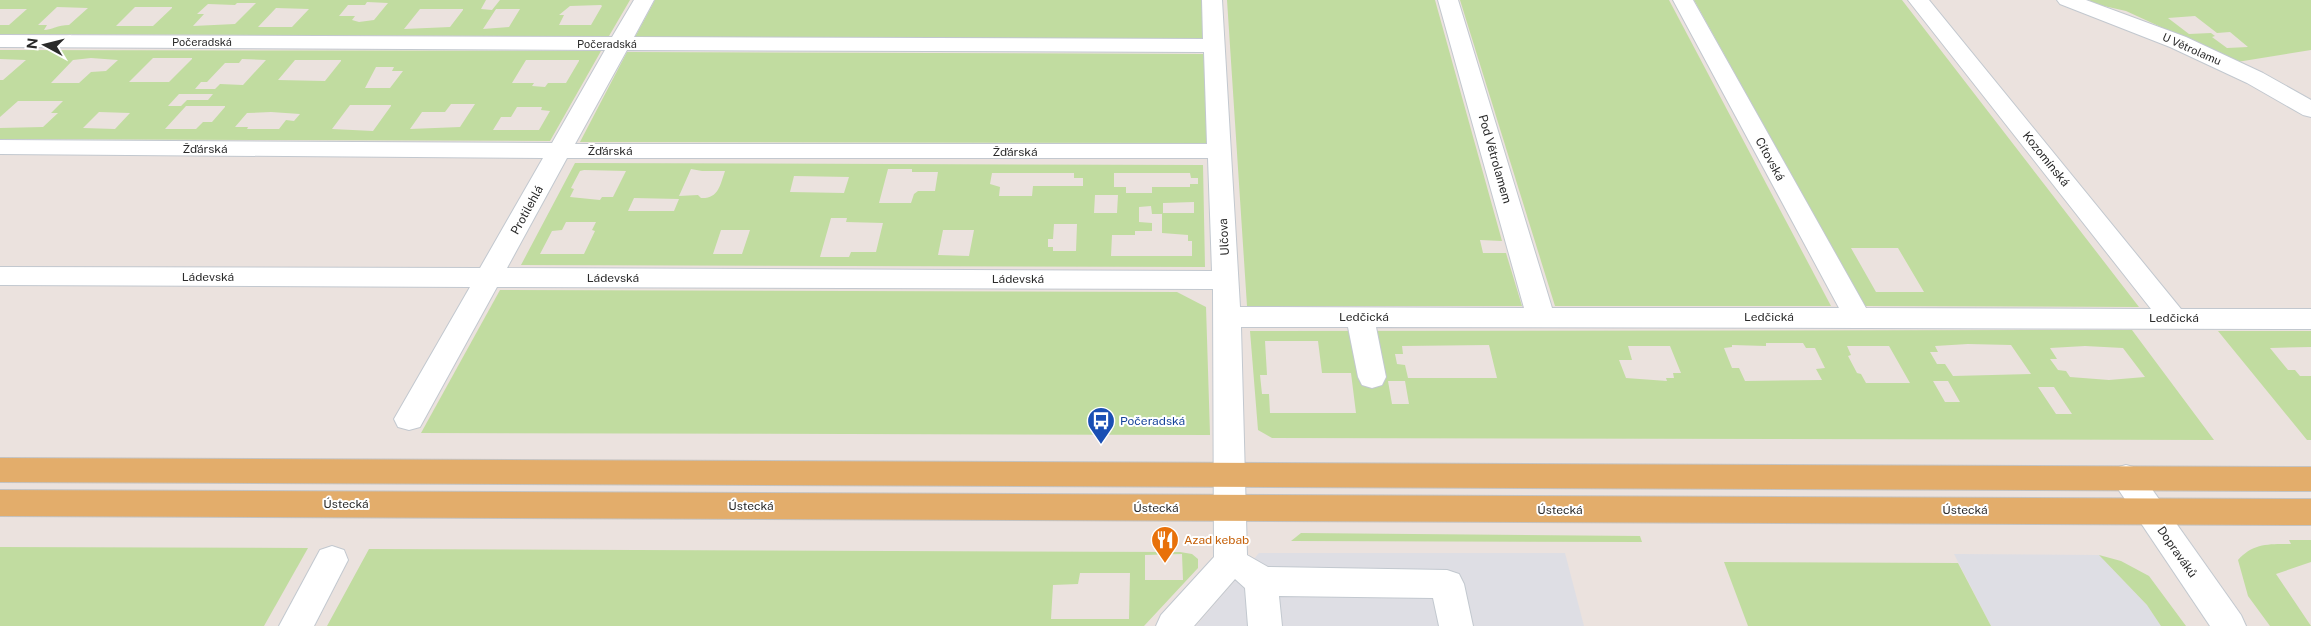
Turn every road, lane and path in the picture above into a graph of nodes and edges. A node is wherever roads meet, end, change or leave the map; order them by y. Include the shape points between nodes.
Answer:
1 (644, 0) edge
2 (1212, 0) edge
3 (1448, 0) edge
4 (1683, 0) edge
5 (1918, 0) edge
6 (2073, 1) edge
7 (0, 42) edge
8 (620, 44) junction
9 (1214, 46) junction
10 (2311, 110) edge
11 (0, 148) edge
12 (559, 151) junction
13 (1220, 151) junction
14 (0, 276) edge
15 (490, 278) junction
16 (1226, 280) junction
17 (1227, 316) junction
18 (1360, 317) junction
19 (1857, 317) junction
20 (1541, 318) junction
21 (2173, 318) junction
22 (2311, 318) edge
23 (1372, 377) dead end
24 (409, 419) dead end
25 (0, 470) edge
26 (1230, 475) junction
27 (2126, 477) junction
28 (2311, 479) edge
29 (0, 503) edge
30 (1231, 510) junction
31 (2149, 510) junction
32 (2311, 512) edge
33 (332, 560) dead end
34 (1230, 562) junction
35 (1261, 581) junction
36 (296, 626) edge
37 (1173, 626) edge
38 (1265, 626) edge
39 (1456, 626) edge
40 (2229, 626) edge

1 - 8 street, Protilehlá
2 - 9 street, Ulčova
3 - 20 street, Pod Větrolamem
4 - 19 street, Cítovská
5 - 21 street, Kozomínská
6 - 10 street, U Větrolamu via 2195,50
7 - 8 street, Počeradská
8 - 9 street, Počeradská
8 - 12 street, Protilehlá
9 - 13 street, Ulčova
11 - 12 street, Žďárská
12 - 13 street, Žďárská
12 - 15 street, Protilehlá
13 - 16 street, Ulčova
14 - 15 street, Ládevská
15 - 16 street, Ládevská
15 - 24 street, Protilehlá
16 - 17 street, Ulčova
17 - 18 street, Ledčická
17 - 26 street, Ulčova
18 - 20 street, Ledčická
18 - 23 street
19 - 20 street, Ledčická
19 - 21 street, Ledčická
21 - 22 street, Ledčická
25 - 26 main road
26 - 27 main road
26 - 30 street, Ulčova
27 - 28 main road
27 - 31 street, Dopraváků
29 - 30 main road, Ústecká
30 - 31 main road, Ústecká
30 - 34 street, Ulčova
31 - 32 main road, Ústecká
31 - 40 street, Dopraváků
33 - 36 street
34 - 35 street
34 - 37 street
35 - 38 street
35 - 39 street via 1447,584

